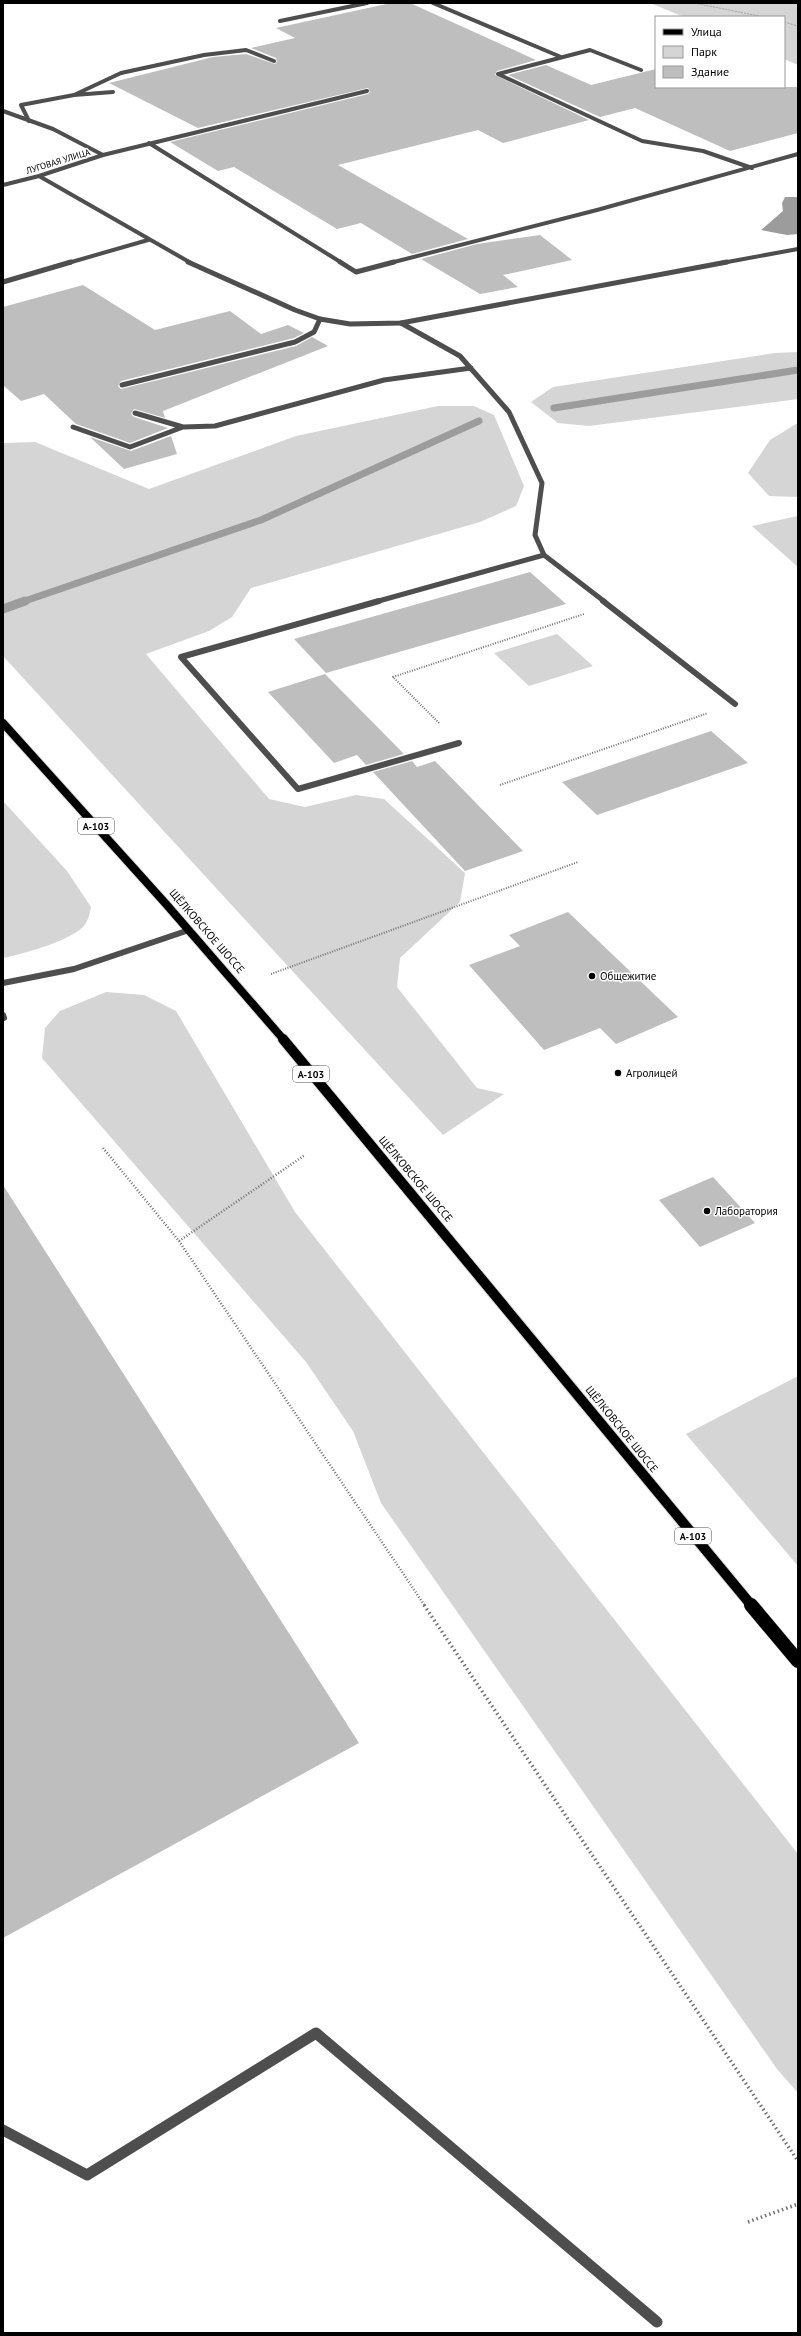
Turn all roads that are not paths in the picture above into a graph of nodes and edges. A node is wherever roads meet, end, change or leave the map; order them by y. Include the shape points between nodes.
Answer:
1 (367, 3) edge
2 (433, 3) edge
3 (280, 21) dead end
4 (561, 57) junction
5 (274, 61) dead end
6 (642, 70) dead end
7 (367, 91) dead end
8 (113, 92) dead end
9 (74, 96) junction
10 (3, 110) edge
11 (29, 121) junction
12 (149, 143) junction
13 (798, 154) edge
14 (103, 155) junction
15 (752, 168) junction
16 (39, 176) junction
17 (3, 185) edge
18 (148, 240) junction
19 (798, 249) edge
20 (3, 282) edge
21 (320, 319) junction
22 (401, 323) junction
23 (471, 368) junction
24 (122, 385) dead end
25 (135, 414) dead end
26 (73, 427) dead end
27 (183, 427) junction
28 (544, 556) junction
29 (735, 704) road end
30 (3, 723) edge
31 (458, 743) road end
32 (189, 930) junction
33 (3, 983) edge
34 (798, 1661) edge
35 (3, 2130) edge
36 (656, 2322) dead end

1 - 3 street
2 - 4 street
4 - 6 street via 590,50
4 - 15 street via 498,74 642,140 703,151
5 - 9 street via 246,50 204,55 121,73
7 - 12 street
8 - 9 street
9 - 11 street via 20,105
10 - 11 street, ЛУГОВАЯ УЛИЦА
11 - 14 street, ЛУГОВАЯ УЛИЦА via 53,129
12 - 14 street
12 - 15 street via 356,272
13 - 15 street
14 - 16 street, ЛУГОВАЯ УЛИЦА
16 - 17 street, ЛУГОВАЯ УЛИЦА
16 - 18 street
18 - 20 street
18 - 21 street via 188,262 294,310
19 - 22 street
21 - 22 street via 350,324
21 - 24 street via 318,328 310,336 295,342
22 - 23 street via 460,356
23 - 27 street via 384,380 215,426
23 - 28 street via 509,412 542,483 535,535
25 - 27 street
26 - 27 street via 130,447
28 - 29 street
28 - 31 street via 181,657 298,789
30 - 32 main road, ЩЁЛКОВСКОЕ ШОССЕ / А-103
32 - 33 street via 134,950 49,975
32 - 34 main road, ЩЁЛКОВСКОЕ ШОССЕ / А-103 via 433,1219
35 - 36 street via 87,2175 316,2033

